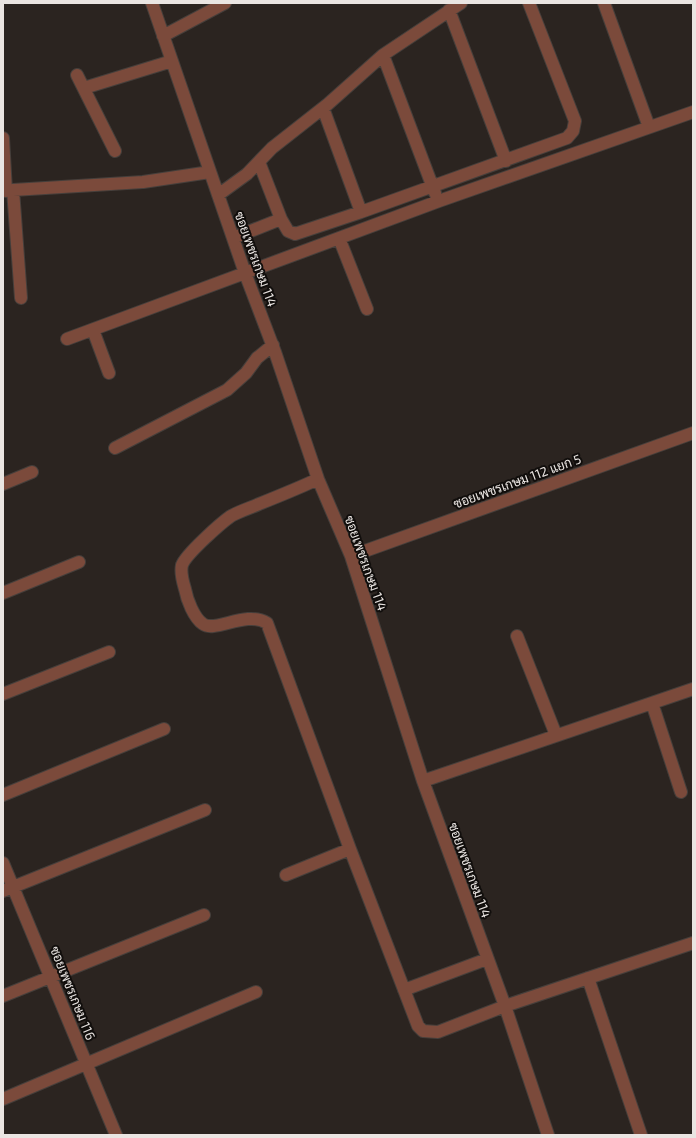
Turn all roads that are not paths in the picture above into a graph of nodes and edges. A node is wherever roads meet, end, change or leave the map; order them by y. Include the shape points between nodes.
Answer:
1 (152, 3) edge
2 (225, 3) edge
3 (461, 3) edge
4 (529, 3) edge
5 (604, 3) edge
6 (449, 10) junction
7 (163, 36) junction
8 (383, 55) junction
9 (172, 61) junction
10 (77, 75) dead end
11 (84, 88) junction
12 (323, 108) junction
13 (693, 112) edge
14 (649, 127) junction
15 (3, 138) edge
16 (115, 151) dead end
17 (506, 161) junction
18 (259, 162) junction
19 (210, 172) junction
20 (433, 186) junction
21 (7, 191) edge
22 (218, 195) junction
23 (438, 201) junction
24 (360, 212) junction
25 (281, 219) junction
26 (233, 238) junction
27 (339, 238) junction
28 (245, 273) junction
29 (21, 298) dead end
30 (367, 309) dead end
31 (93, 330) junction
32 (67, 339) dead end
33 (273, 345) junction
34 (109, 373) dead end
35 (693, 433) edge
36 (116, 448) dead end
37 (32, 472) dead end
38 (318, 479) junction
39 (3, 484) edge
40 (351, 556) junction
41 (79, 562) dead end
42 (3, 593) edge
43 (516, 636) dead end
44 (109, 652) dead end
45 (693, 689) edge
46 (3, 694) edge
47 (652, 703) junction
48 (164, 729) dead end
49 (556, 735) junction
50 (423, 780) junction
51 (681, 792) dead end
52 (3, 795) edge
53 (205, 810) dead end
54 (350, 849) junction
55 (3, 863) edge
56 (286, 875) dead end
57 (8, 889) edge
58 (204, 915) dead end
59 (693, 943) edge
60 (488, 959) junction
61 (51, 976) junction
62 (588, 978) junction
63 (404, 990) junction
64 (256, 992) dead end
65 (3, 996) edge
66 (505, 1006) junction
67 (87, 1064) junction
68 (3, 1099) edge
69 (116, 1135) edge
70 (548, 1135) edge
71 (642, 1135) edge

1 - 7 street, ซอยเพชรเกษม 114
2 - 7 street
3 - 6 street
4 - 17 street via 575,121 573,131 567,138
5 - 14 street
6 - 8 street
6 - 17 street
7 - 9 street, ซอยเพชรเกษม 114
8 - 12 street
8 - 20 street
9 - 11 street
9 - 19 street, ซอยเพชรเกษม 114
10 - 11 street
11 - 16 street
12 - 18 street via 272,148
12 - 24 street
13 - 14 street
14 - 23 street
15 - 21 street
17 - 20 street
18 - 22 street
18 - 25 street
19 - 21 street via 143,182
19 - 22 street, ซอยเพชรเกษม 114
20 - 23 street
20 - 24 street
21 - 29 street
22 - 26 street, ซอยเพชรเกษม 114
23 - 27 street
24 - 25 street via 295,234 288,231
25 - 26 street
26 - 28 street, ซอยเพชรเกษม 114
27 - 28 street
27 - 30 street
28 - 31 street
28 - 33 street, ซอยเพชรเกษม 114
31 - 32 street
31 - 34 street
33 - 36 street via 227,390
33 - 38 street, ซอยเพชรเกษม 114
35 - 40 street, ซอยเพชรเกษม 112 แยก 5
37 - 39 street
38 - 40 street, ซอยเพชรเกษม 114
38 - 54 street via 231,516 196,547 182,565 182,575 186,595 197,618 203,624 209,627 253,618 267,623
40 - 50 street, ซอยเพชรเกษม 114
41 - 42 street
43 - 49 street
44 - 46 street
45 - 47 street
47 - 49 street
47 - 51 street
48 - 52 street
49 - 50 street
50 - 60 street, ซอยเพชรเกษม 114
53 - 57 street
54 - 56 street
54 - 63 street
55 - 57 street, ซอยเพชรเกษม 116
57 - 61 street, ซอยเพชรเกษม 116
58 - 61 street
59 - 62 street
60 - 63 street
60 - 66 street, ซอยเพชรเกษม 114
61 - 65 street
61 - 67 street, ซอยเพชรเกษม 116
62 - 66 street
62 - 71 street
63 - 66 street via 418,1026 423,1032 438,1032
64 - 67 street
66 - 70 street, ซอยเพชรเกษม 114
67 - 68 street
67 - 69 street, ซอยเพชรเกษม 116

